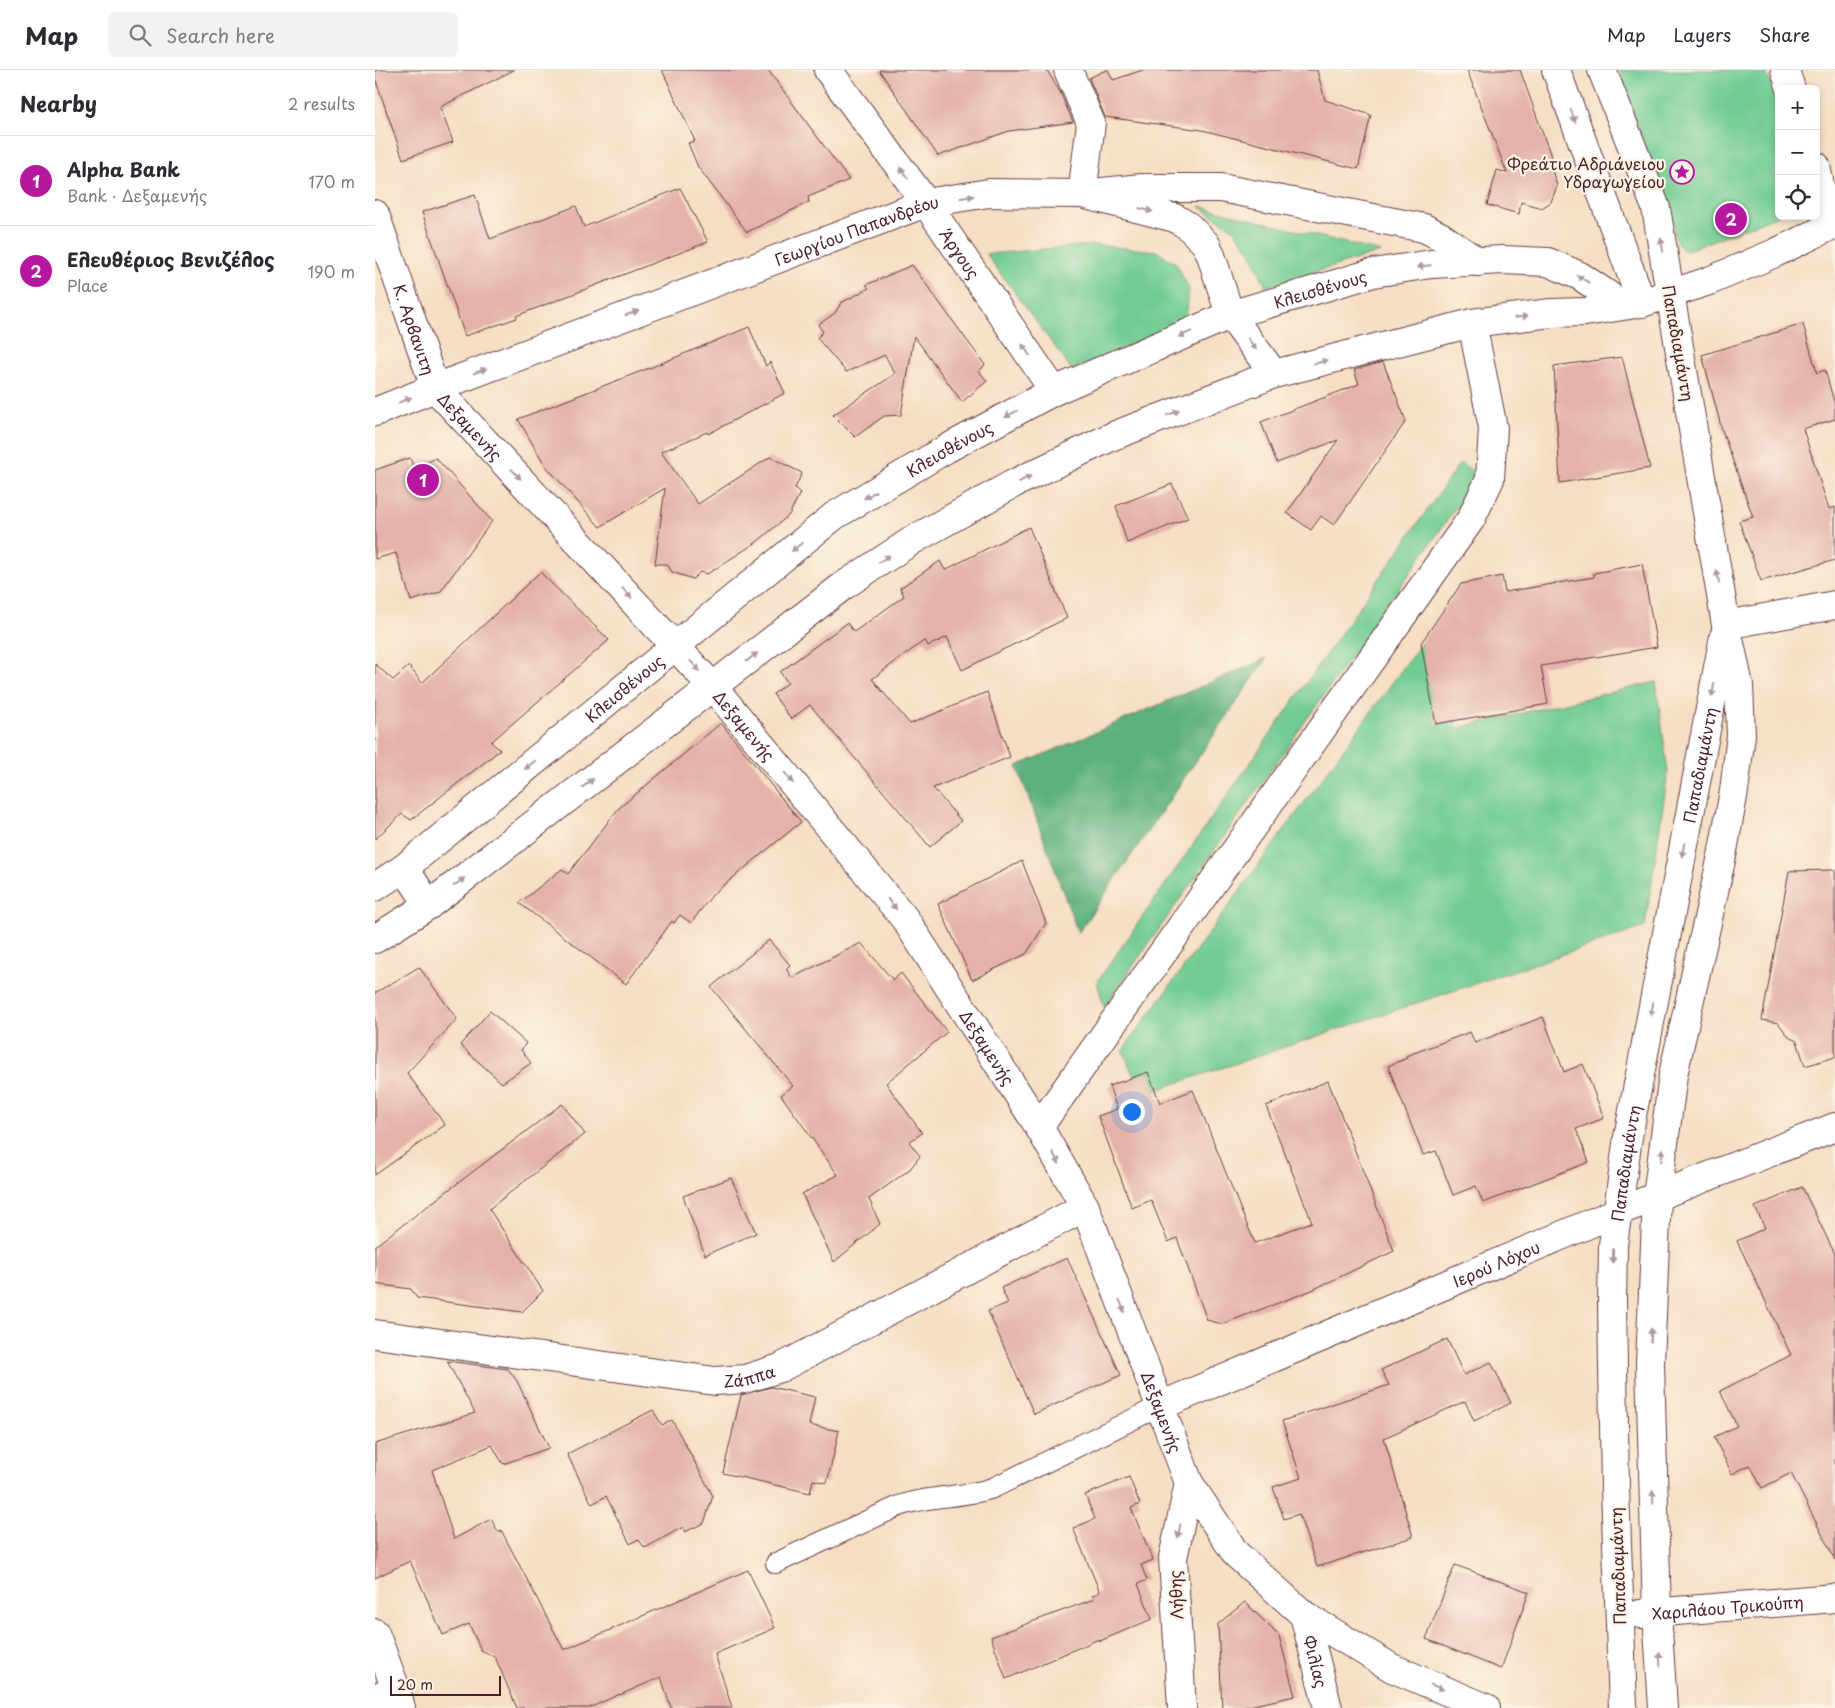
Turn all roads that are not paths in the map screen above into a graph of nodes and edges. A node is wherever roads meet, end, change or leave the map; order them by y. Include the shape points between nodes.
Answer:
1 (828, 70) edge
2 (1068, 70) edge
3 (1556, 70) edge
4 (1602, 70) edge
5 (1785, 70) edge
6 (1790, 85) edge
7 (1818, 175) edge
8 (1082, 194) junction
9 (925, 203) junction
10 (375, 214) edge
11 (1831, 225) edge
12 (1478, 262) junction
13 (1670, 293) junction
14 (1632, 304) junction
15 (1230, 315) junction
16 (1473, 324) junction
17 (1274, 374) junction
18 (435, 388) junction
19 (1054, 391) junction
20 (375, 412) edge
21 (1835, 605) edge
22 (1726, 625) junction
23 (676, 645) junction
24 (713, 687) junction
25 (404, 868) junction
26 (375, 887) edge
27 (429, 905) junction
28 (375, 939) edge
29 (1039, 1127) junction
30 (1835, 1128) edge
31 (1657, 1196) junction
32 (1085, 1207) junction
33 (1617, 1212) junction
34 (375, 1334) edge
35 (1160, 1406) junction
36 (1189, 1483) junction
37 (776, 1563) dead end
38 (1835, 1598) edge
39 (1657, 1612) junction
40 (1304, 1615) junction
41 (1619, 1616) junction
42 (375, 1633) edge
43 (391, 1698) edge
44 (416, 1708) edge
45 (1182, 1708) edge
46 (1328, 1708) edge
47 (1486, 1708) edge
48 (1623, 1708) edge
49 (1663, 1708) edge

9 -> 1 street, Άργους
2 - 8 street via 1091,123
3 -> 14 street, Παπαδιαμάντη
13 -> 4 street, Παπαδιαμάντη via 1656,208
5 - 6 street
7 - 11 street
9 -> 8 street, Γεωργίου Παπανδρέου via 989,193
8 - 12 street via 1142,188 1221,188 1425,228
8 -> 15 street, Γεωργίου Παπανδρέου via 1175,218 1188,226 1206,244
18 -> 9 street, Γεωργίου Παπανδρέου
19 -> 9 street, Άργους
10 - 18 street, Κ. Αρβανιτη
11 - 13 street via 1741,268
14 -> 12 street, Κλεισθένους via 1548,262
12 -> 15 street, Κλεισθένους via 1431,264 1373,273
13 - 14 street
22 -> 13 street, Παπαδιαμάντη
16 -> 14 street
15 -> 17 street, Γεωργίου Παπανδρέου
15 -> 19 street, Κλεισθένους
17 -> 16 street
16 - 29 street via 1493,428 1490,479 1471,519
24 -> 17 street via 843,586 913,540 1013,484 1113,436
20 -> 18 street, Γεωργίου Παπανδρέου
18 -> 23 street, Δεξαμενής
19 -> 23 street, Κλεισθένους via 946,449 834,516
21 - 22 street
31 -> 22 street, Παπαδιαμάντη via 1673,1075 1722,856 1741,735 1739,685
22 -> 33 street, Παπαδιαμάντη via 1628,1136
23 -> 24 street, Δεξαμενής
23 -> 25 street, Κλεισθένους
27 -> 24 street
24 -> 29 street, Δεξαμενής via 905,919
25 - 26 street, Κλεισθένους
25 - 27 street
27 - 28 street
29 -> 32 street, Δεξαμενής
30 - 31 street, Ιερού Λόχου
31 - 33 street, Ιερού Λόχου
39 -> 31 street, Παπαδιαμάντη via 1650,1364
32 - 34 street, Ζάππα via 780,1368 745,1379 715,1380
32 -> 35 street, Δεξαμενής
33 - 35 street, Ιερού Λόχου
33 -> 41 street, Παπαδιαμάντη via 1612,1304
35 - 36 street, Δεξαμενής
35 - 37 lane via 993,1488 917,1500 899,1506
36 - 40 street, Δεξαμενής via 1236,1554
36 -> 45 street, Λήθης via 1173,1558
38 - 39 street, Χαριλάου Τρικούπη
39 - 41 street, Χαριλάου Τρικούπη
49 -> 39 street, Παπαδιαμάντη
40 - 46 street, Φιλίας
40 -> 47 street, Δεξαμενής via 1392,1668
41 - 48 street, Παπαδιαμάντη
42 - 43 street
43 - 44 street

